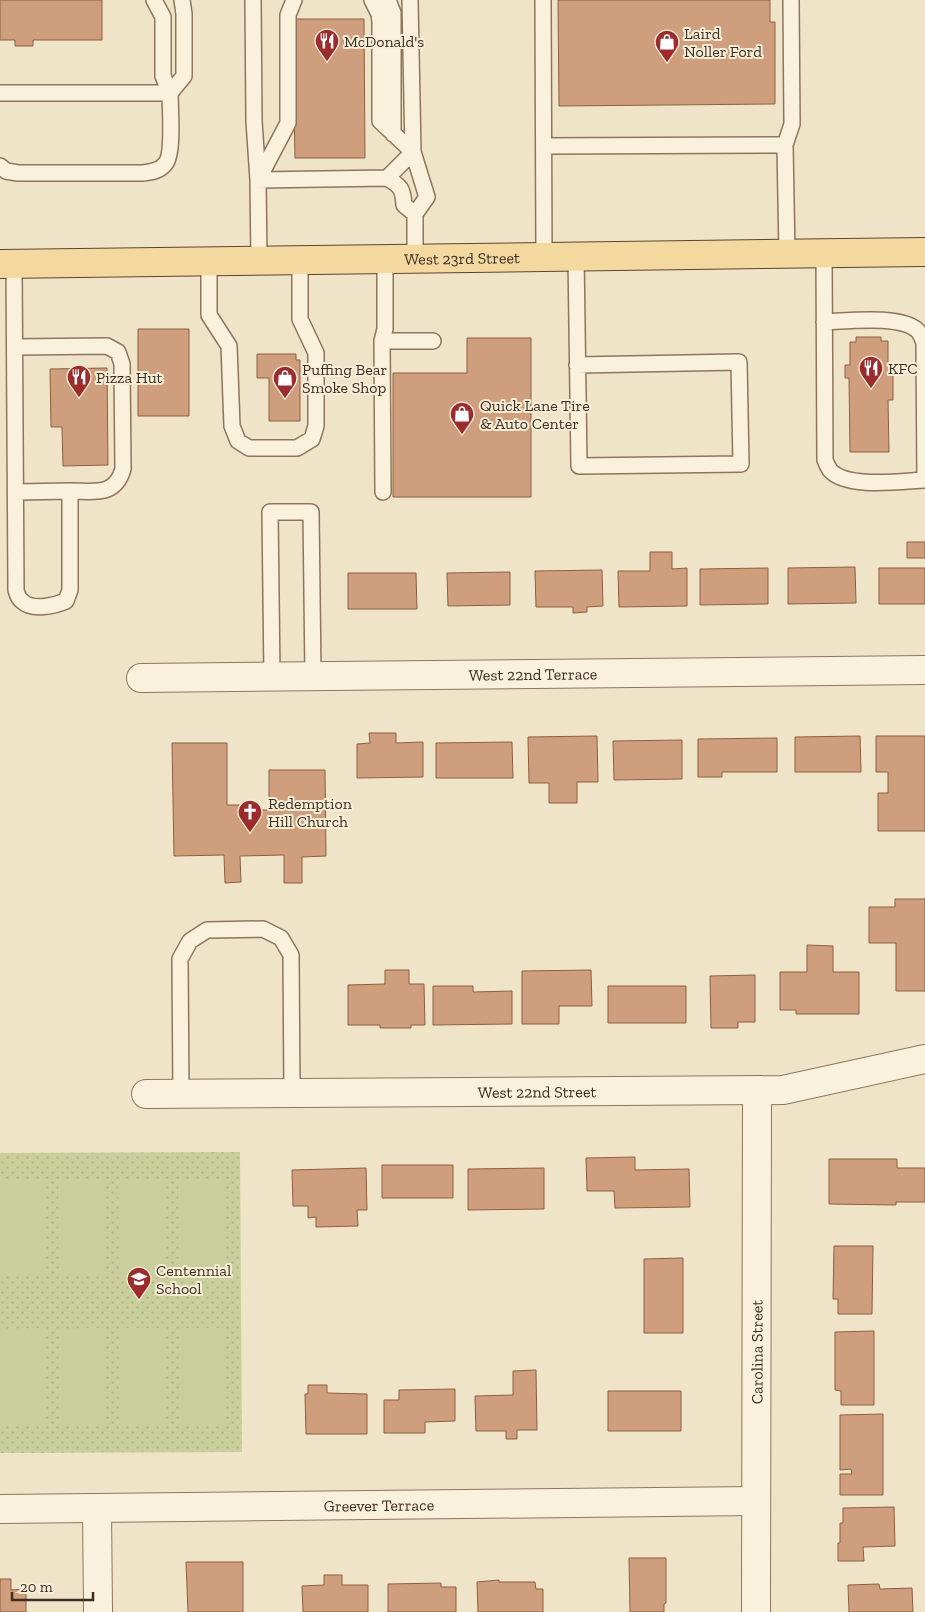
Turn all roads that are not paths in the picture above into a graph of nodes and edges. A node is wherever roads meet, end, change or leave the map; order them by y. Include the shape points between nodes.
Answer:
1 (154, 0) edge
2 (182, 0) edge
3 (253, 0) edge
4 (294, 0) edge
5 (372, 0) edge
6 (388, 0) edge
7 (410, 0) edge
8 (543, 0) edge
9 (791, 0) edge
10 (0, 93) edge
11 (170, 93) junction
12 (393, 134) junction
13 (785, 145) junction
14 (544, 146) junction
15 (413, 152) junction
16 (0, 166) edge
17 (387, 178) junction
18 (258, 180) junction
19 (415, 214) junction
20 (925, 252) edge
21 (824, 253) junction
22 (787, 254) junction
23 (576, 256) junction
24 (544, 257) junction
25 (415, 258) junction
26 (384, 259) junction
27 (259, 260) junction
28 (300, 260) junction
29 (208, 261) junction
30 (7, 263) edge
31 (824, 322) junction
32 (382, 341) junction
33 (433, 341) dead end
34 (15, 347) junction
35 (577, 365) junction
36 (925, 480) edge
37 (70, 491) junction
38 (16, 492) junction
39 (383, 492) dead end
40 (925, 670) edge
41 (313, 676) junction
42 (272, 677) junction
43 (141, 678) dead end
44 (925, 1059) edge
45 (757, 1091) junction
46 (146, 1094) dead end
47 (181, 1094) junction
48 (292, 1094) junction
49 (756, 1501) junction
50 (97, 1508) junction
51 (0, 1509) edge
52 (98, 1612) edge
53 (756, 1612) edge

1 - 11 lane via 163,17 163,76
2 - 11 lane via 184,76
3 - 18 lane
4 - 18 lane via 288,15 288,123
5 - 12 lane via 380,22 380,121
6 - 12 lane via 393,13
7 - 15 lane
8 - 14 lane
9 - 13 lane via 792,124
10 - 11 lane
11 - 16 lane via 170,153 166,164 157,171 143,174 18,174
12 - 15 lane
13 - 14 lane
13 - 22 lane
14 - 24 lane
15 - 17 lane
15 - 19 lane via 427,197
17 - 18 lane
17 - 19 lane via 398,185 404,205
18 - 27 lane
19 - 25 lane
20 - 21 main road, West 23rd Street
21 - 22 main road, West 23rd Street
21 - 31 lane
22 - 23 main road, West 23rd Street
23 - 24 main road, West 23rd Street
23 - 35 lane
24 - 25 main road, West 23rd Street
25 - 26 main road, West 23rd Street
26 - 28 main road, West 23rd Street
26 - 32 lane via 385,328
27 - 28 main road, West 23rd Street
27 - 29 main road, West 23rd Street
28 - 29 lane via 300,320 316,353 316,426 312,439 297,448 248,448 238,441 232,426 229,346 209,315
29 - 30 main road, West 23rd Street
30 - 34 lane
31 - 36 lane via 892,320 919,332 924,343
31 - 36 lane via 825,460 830,470 856,482
32 - 33 lane
32 - 39 lane
34 - 37 lane via 107,346 118,352 122,364 123,469 120,480 113,487 101,491
34 - 38 lane
35 - 35 lane via 579,466 741,464 739,362
37 - 38 lane
37 - 38 lane via 70,590 66,601 55,606 29,606 20,600 16,590
40 - 41 street, West 22nd Terrace
41 - 42 street, West 22nd Terrace
41 - 42 lane via 311,512 270,512
42 - 43 street, West 22nd Terrace
44 - 45 street, West 22nd Street via 782,1090
45 - 48 street, West 22nd Street
45 - 49 street, Carolina Street
46 - 47 street, West 22nd Street
47 - 48 street, West 22nd Street
47 - 48 lane via 180,959 190,941 208,930 263,929 281,938 291,955
49 - 50 street, Greever Terrace
49 - 53 street, Carolina Street
50 - 51 street, Greever Terrace
50 - 52 street

